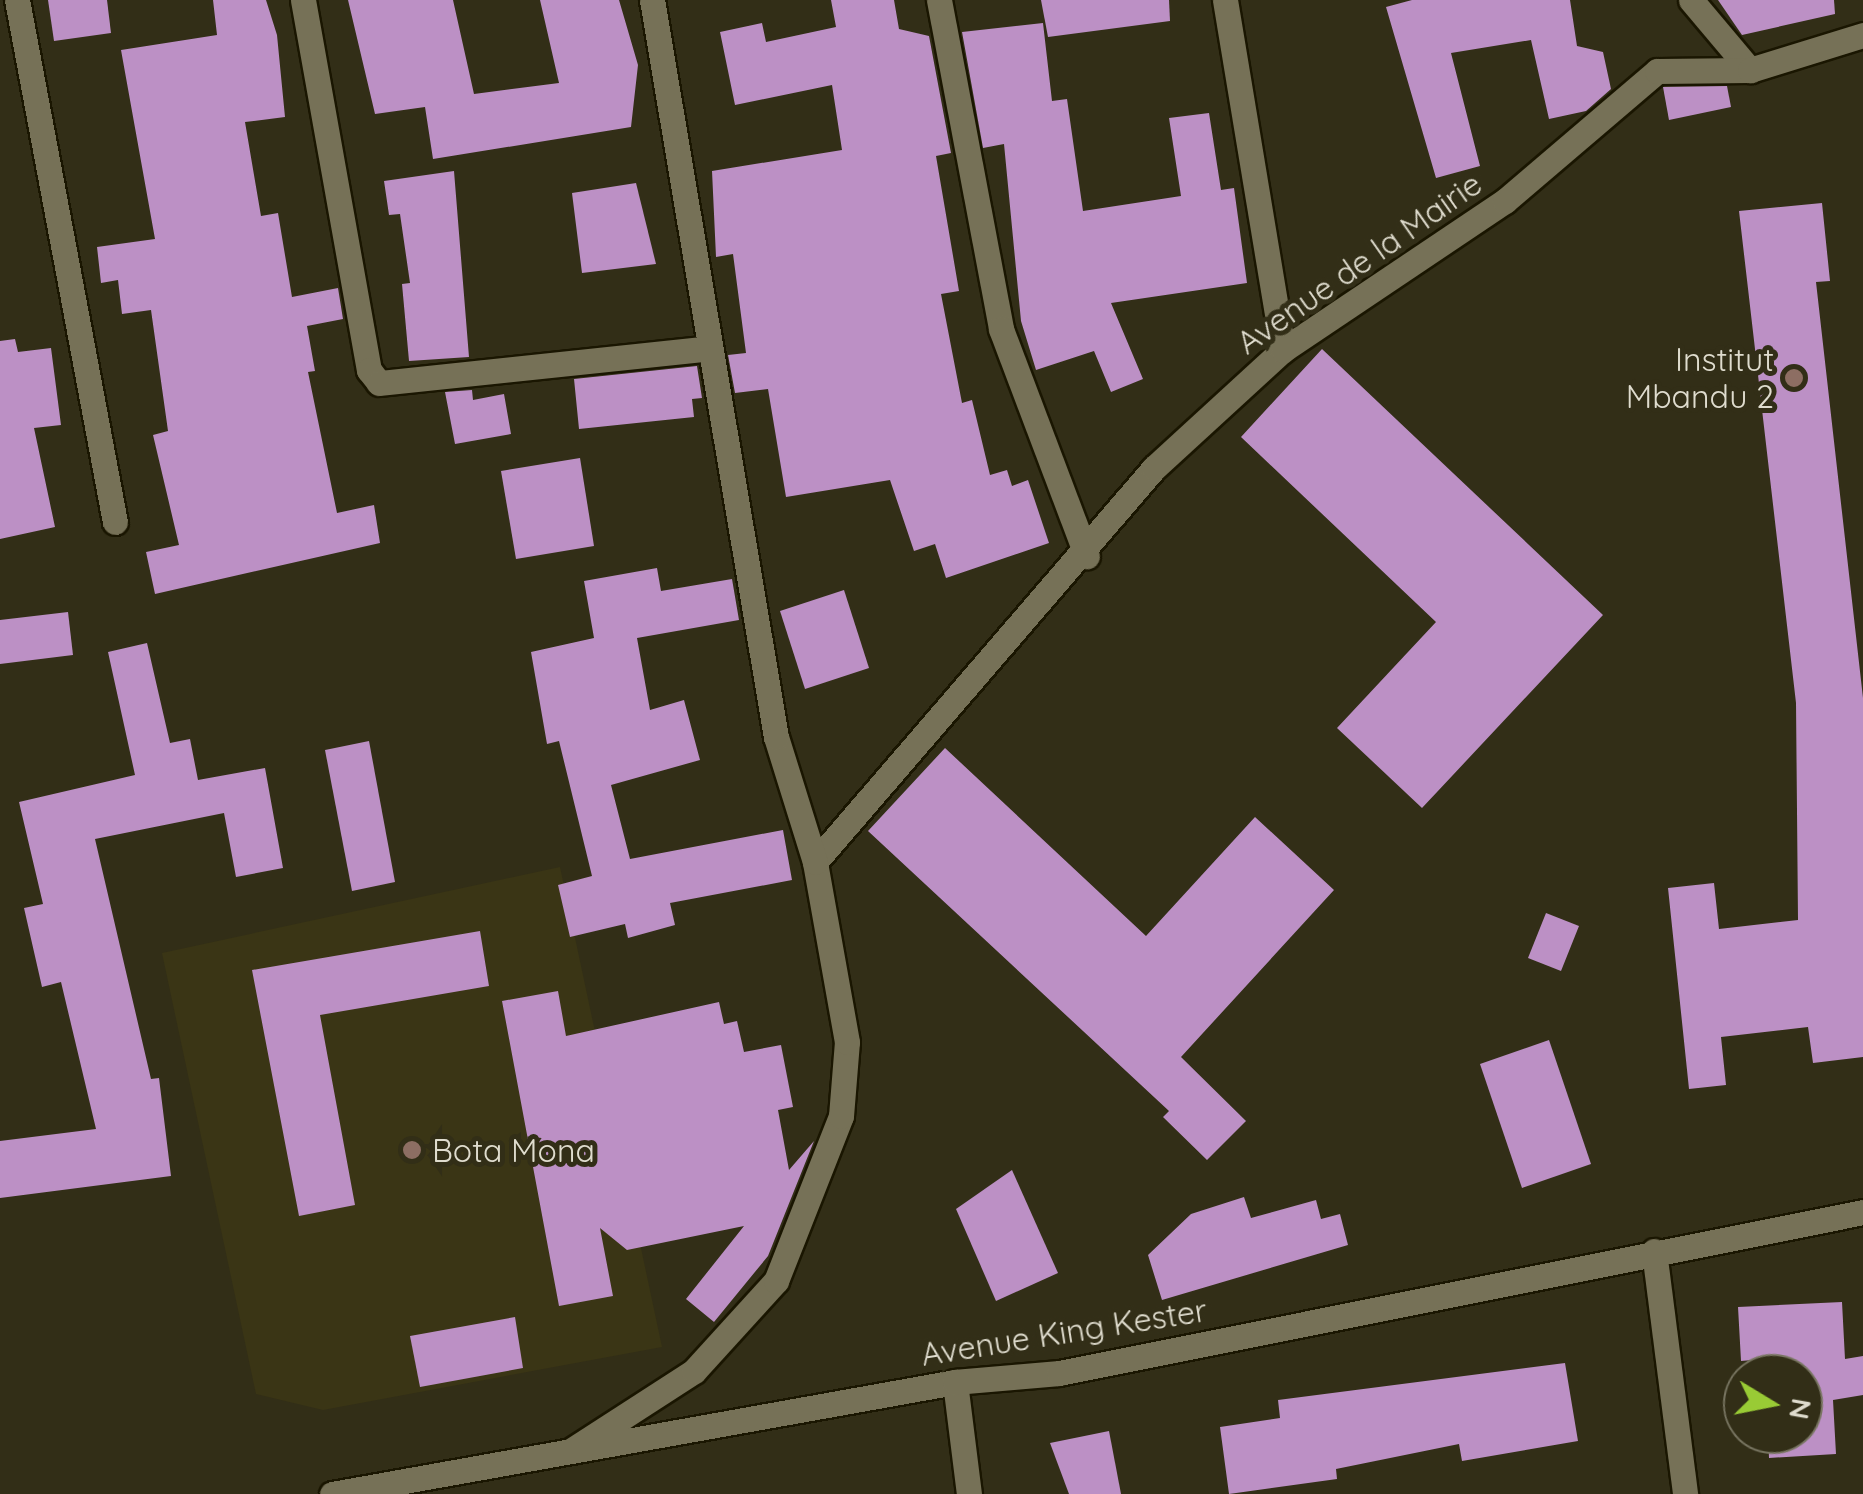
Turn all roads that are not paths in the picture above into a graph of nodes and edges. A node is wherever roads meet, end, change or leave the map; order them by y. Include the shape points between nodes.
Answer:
1 (18, 0) edge
2 (303, 0) edge
3 (652, 0) edge
4 (940, 0) edge
5 (1225, 0) edge
6 (1692, 0) edge
7 (1863, 34) edge
8 (1750, 70) junction
9 (704, 349) junction
10 (1283, 350) junction
11 (115, 522) dead end
12 (1086, 556) junction
13 (815, 862) junction
14 (1863, 1212) edge
15 (1654, 1251) junction
16 (955, 1382) junction
17 (572, 1450) junction
18 (332, 1494) edge
19 (969, 1494) edge
20 (1685, 1494) edge

1 - 11 street
2 - 9 street via 369,370 380,384
3 - 9 street
4 - 12 street via 1001,329
5 - 10 street
6 - 8 street
7 - 8 street, Avenue de la Mairie
8 - 10 street, Avenue de la Mairie via 1658,72 1474,224
9 - 13 street via 776,737
10 - 12 street, Avenue de la Mairie via 1154,468
12 - 13 street, Avenue de la Mairie
13 - 17 street via 846,1042 841,1116 805,1220 776,1281 694,1372
14 - 15 street, Avenue King Kester
15 - 16 street, Avenue King Kester via 1059,1373
15 - 20 street
16 - 17 street, Avenue King Kester
16 - 19 street
17 - 18 street, Avenue King Kester

